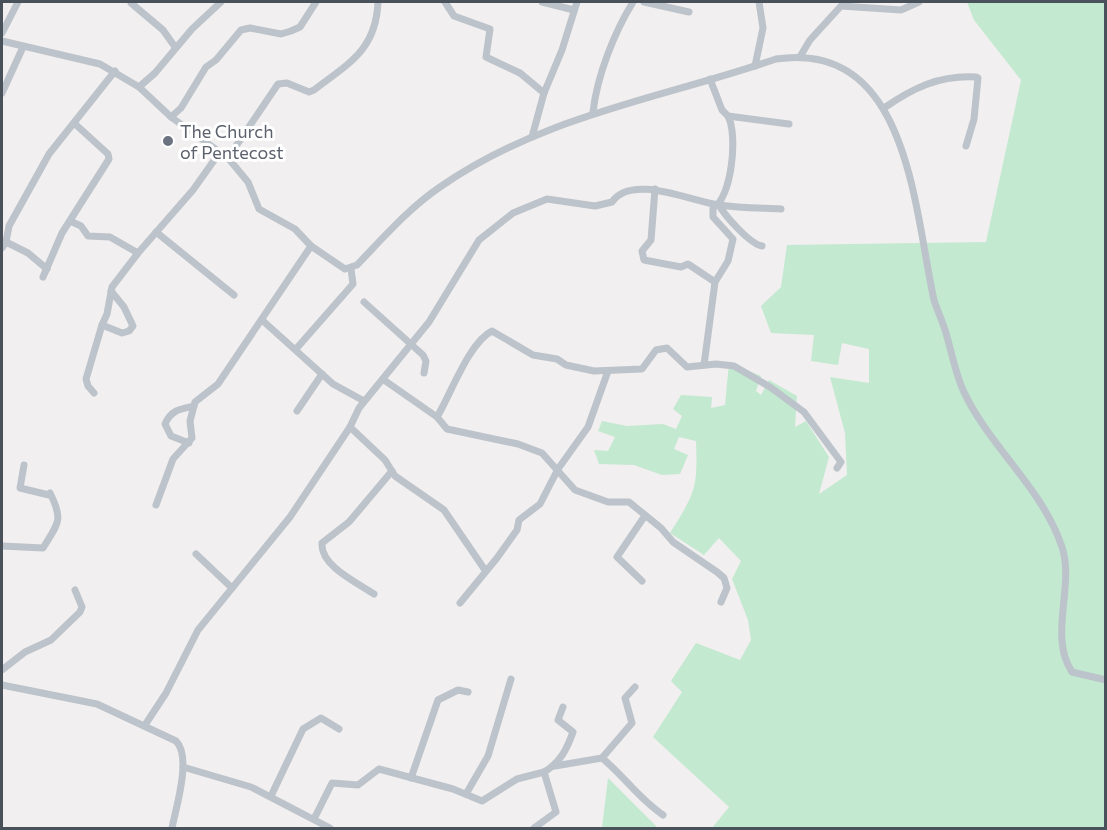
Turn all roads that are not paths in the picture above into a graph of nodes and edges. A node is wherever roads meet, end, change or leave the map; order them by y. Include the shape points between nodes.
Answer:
1 (18, 2) edge
2 (221, 2) edge
3 (316, 2) edge
4 (378, 2) edge
5 (445, 2) edge
6 (542, 2) edge
7 (577, 2) edge
8 (633, 2) edge
9 (644, 2) edge
10 (759, 2) edge
11 (919, 2) edge
12 (131, 3) edge
13 (574, 10) junction
14 (689, 12) dead end
15 (2, 33) edge
16 (2, 41) edge
17 (23, 47) junction
18 (175, 47) junction
19 (801, 55) junction
20 (755, 66) junction
21 (115, 71) junction
22 (710, 79) junction
23 (139, 87) junction
24 (2, 93) edge
25 (544, 93) junction
26 (884, 108) junction
27 (593, 112) junction
28 (728, 116) junction
29 (171, 117) junction
30 (74, 123) junction
31 (789, 124) dead end
32 (532, 136) junction
33 (966, 146) dead end
34 (219, 152) junction
35 (228, 158) junction
36 (654, 189) junction
37 (719, 205) junction
38 (781, 209) dead end
39 (70, 221) junction
40 (156, 232) junction
41 (4, 245) edge
42 (311, 246) junction
43 (762, 246) dead end
44 (138, 253) junction
45 (47, 269) junction
46 (351, 269) junction
47 (44, 277) dead end
48 (716, 282) junction
49 (111, 291) junction
50 (234, 295) dead end
51 (364, 302) dead end
52 (262, 321) junction
53 (102, 325) junction
54 (410, 345) junction
55 (296, 349) junction
56 (704, 365) junction
57 (608, 371) junction
58 (424, 373) dead end
59 (322, 374) junction
60 (384, 380) junction
61 (94, 393) dead end
62 (364, 401) junction
63 (194, 406) junction
64 (297, 411) dead end
65 (437, 417) junction
66 (350, 426) junction
67 (189, 443) junction
68 (24, 465) dead end
69 (837, 468) dead end
70 (558, 469) junction
71 (392, 471) junction
72 (156, 505) dead end
73 (644, 517) junction
74 (2, 546) edge
75 (196, 554) dead end
76 (486, 570) junction
77 (642, 581) dead end
78 (232, 588) junction
79 (75, 590) dead end
80 (374, 594) dead end
81 (721, 602) dead end
82 (460, 603) dead end
83 (2, 670) edge
84 (511, 679) dead end
85 (1106, 680) edge
86 (2, 685) edge
87 (635, 687) dead end
88 (468, 692) dead end
89 (563, 707) dead end
90 (144, 725) junction
91 (339, 729) dead end
92 (602, 758) junction
93 (555, 766) junction
94 (183, 767) junction
95 (544, 772) junction
96 (411, 778) junction
97 (466, 794) junction
98 (271, 796) junction
99 (663, 815) dead end
100 (314, 819) junction
101 (172, 828) edge
102 (330, 828) edge
103 (534, 828) edge

1 - 15 street
2 - 18 street
3 - 29 street via 295,29 281,34 241,30 206,66 181,108
4 - 35 street via 377,23 364,49 314,90 278,84
5 - 25 street via 454,16 490,29 486,57 529,79
6 - 13 street
7 - 13 street
8 - 27 street via 595,93
9 - 14 street
10 - 20 street via 763,28
11 - 19 street via 901,10 841,6
12 - 18 street via 163,30
13 - 25 street
16 - 17 street
17 - 21 street
17 - 24 street
18 - 23 street via 156,73
19 - 20 street
19 - 26 street via 843,68 870,88
20 - 22 street
21 - 23 street
21 - 30 street
22 - 27 street
22 - 28 street
23 - 29 street
25 - 32 street
26 - 33 street via 935,80 976,77 977,100
26 - 85 street via 913,187 935,302 963,390 985,428 1040,499 1063,550 1062,631 1066,663 1072,672
27 - 32 street
28 - 31 street
28 - 37 street via 732,144 728,185
29 - 34 street
30 - 39 street via 109,159
30 - 41 street via 42,165 9,226
32 - 46 street via 438,188
34 - 35 street
34 - 40 street via 193,190
35 - 42 street via 248,182 259,209 295,229
36 - 37 street
36 - 48 street via 651,240 642,251 644,260 681,267 688,264
36 - 54 street via 627,192 612,202 595,206 547,198 513,213 479,240 429,322
37 - 38 street
37 - 43 street via 728,221
37 - 48 street via 713,208 712,218 733,239 728,261
39 - 44 street via 81,226 88,236 110,237
39 - 45 street
40 - 44 street
40 - 50 street
41 - 45 street via 28,253
42 - 46 street via 339,267
42 - 52 street
44 - 49 street
45 - 47 street
46 - 55 street via 353,284
48 - 56 street
49 - 53 street
49 - 53 street via 133,326 122,333
51 - 54 street
52 - 55 street
52 - 63 street via 218,384 197,399
53 - 61 street via 86,379
54 - 58 street via 425,358
54 - 60 street
55 - 59 street
56 - 57 street via 687,367 662,348 642,369
56 - 69 street via 734,366 804,412 841,462
57 - 65 street via 533,355 492,331 474,351
57 - 70 street via 588,427
59 - 62 street
59 - 64 street
60 - 62 street
60 - 65 street
62 - 66 street
63 - 67 street
63 - 67 street via 174,411 165,424 171,436
65 - 70 street via 453,432 542,453
66 - 71 street
66 - 78 street via 290,517
67 - 72 street via 172,459
68 - 74 street via 20,488 50,493 59,512 57,525 43,548
70 - 73 street via 575,490 609,502 628,502
70 - 76 street via 540,504 519,520 517,530
71 - 76 street via 444,510
71 - 80 street via 349,522 322,543 327,560
73 - 77 street via 617,557
73 - 81 street via 724,578 727,588
75 - 78 street
76 - 82 street
78 - 90 street via 198,630 166,693
79 - 83 street via 82,607 80,612 51,640
84 - 97 street via 488,756
86 - 90 street via 96,704
87 - 92 street via 625,698 632,723
88 - 96 street via 458,690 438,700
89 - 93 street via 558,720 573,732
90 - 94 street via 180,745
91 - 98 street via 321,718 303,729
92 - 93 street
92 - 99 street via 633,792
93 - 95 street
94 - 98 street
94 - 101 street
95 - 97 street via 517,779 482,801
95 - 103 street via 556,812
96 - 97 street
96 - 100 street via 379,769 358,785 332,783
98 - 100 street
100 - 102 street

